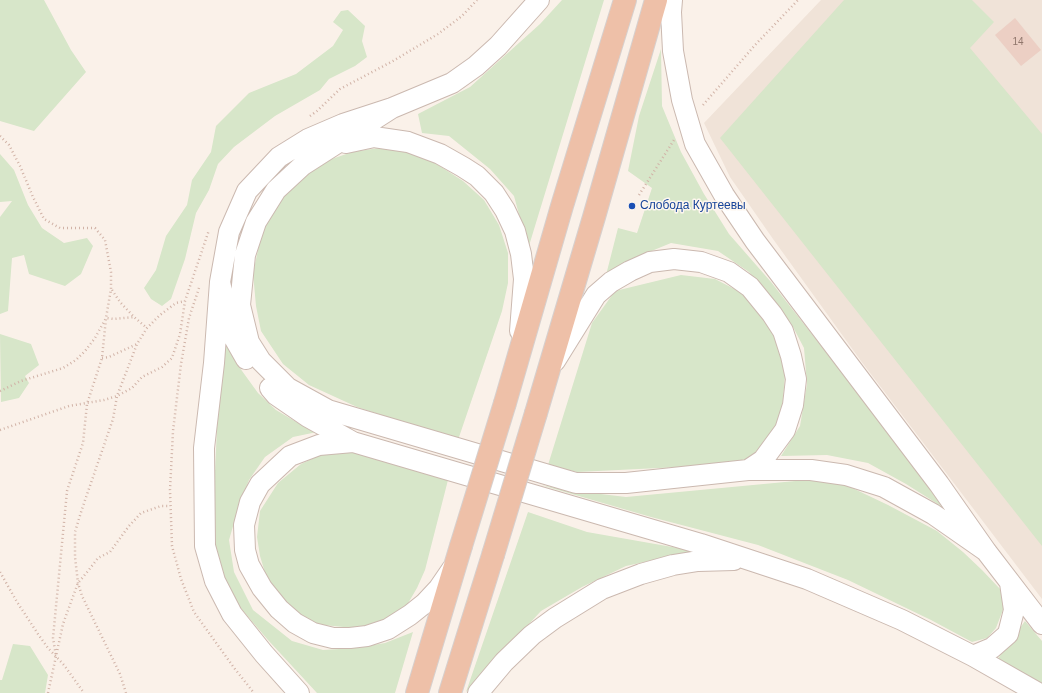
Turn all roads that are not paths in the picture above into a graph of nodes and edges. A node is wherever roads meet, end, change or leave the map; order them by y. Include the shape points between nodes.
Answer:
1 (539, 0) edge
2 (625, 0) edge
3 (656, 0) edge
4 (672, 0) edge
5 (392, 108) junction
6 (303, 165) junction
7 (220, 282) junction
8 (517, 364) junction
9 (548, 373) junction
10 (353, 442) junction
11 (748, 470) junction
12 (986, 551) junction
13 (458, 555) junction
14 (763, 563) junction
15 (1010, 583) junction
16 (1042, 624) edge
17 (972, 656) junction
18 (299, 693) edge
19 (417, 693) edge
20 (450, 693) edge
21 (478, 693) edge
22 (1038, 693) edge

1 - 5 street via 498,46 476,66 452,83
2 - 8 highway
3 - 9 highway
4 - 12 street via 673,51 682,100 695,144 720,189 755,241 939,484
5 - 6 street
5 - 7 street via 308,139 278,157 247,191 229,232
6 - 8 street via 348,142 374,137 408,142 440,154 476,176 494,193 505,210 521,254 524,279
6 - 11 street via 276,190 256,222 245,255 240,305 249,342 261,361 288,388 328,410 576,483 626,483
7 - 10 street via 230,331 248,363 276,395 308,417
7 - 18 street via 204,448 205,546 214,581 232,614
8 - 13 highway, bridge
9 - 11 street via 596,295 630,271 650,262 674,259 701,262 729,272 750,287 772,314 783,332 796,379 793,405 785,430 763,460
9 - 20 highway, bridge
10 - 13 street via 319,445 290,456 260,484 250,502 244,525 245,550 249,565 262,588 279,609 295,623 313,633 333,638 368,636 388,629 420,607 439,588
10 - 14 street
11 - 12 street via 811,470 846,474 884,487 933,514
12 - 15 street
13 - 19 highway
14 - 17 street via 902,620
14 - 21 street via 727,560 679,564 641,574 602,589 532,635 504,662
15 - 16 street
15 - 17 street via 1014,610 1008,634 992,648
17 - 22 street

